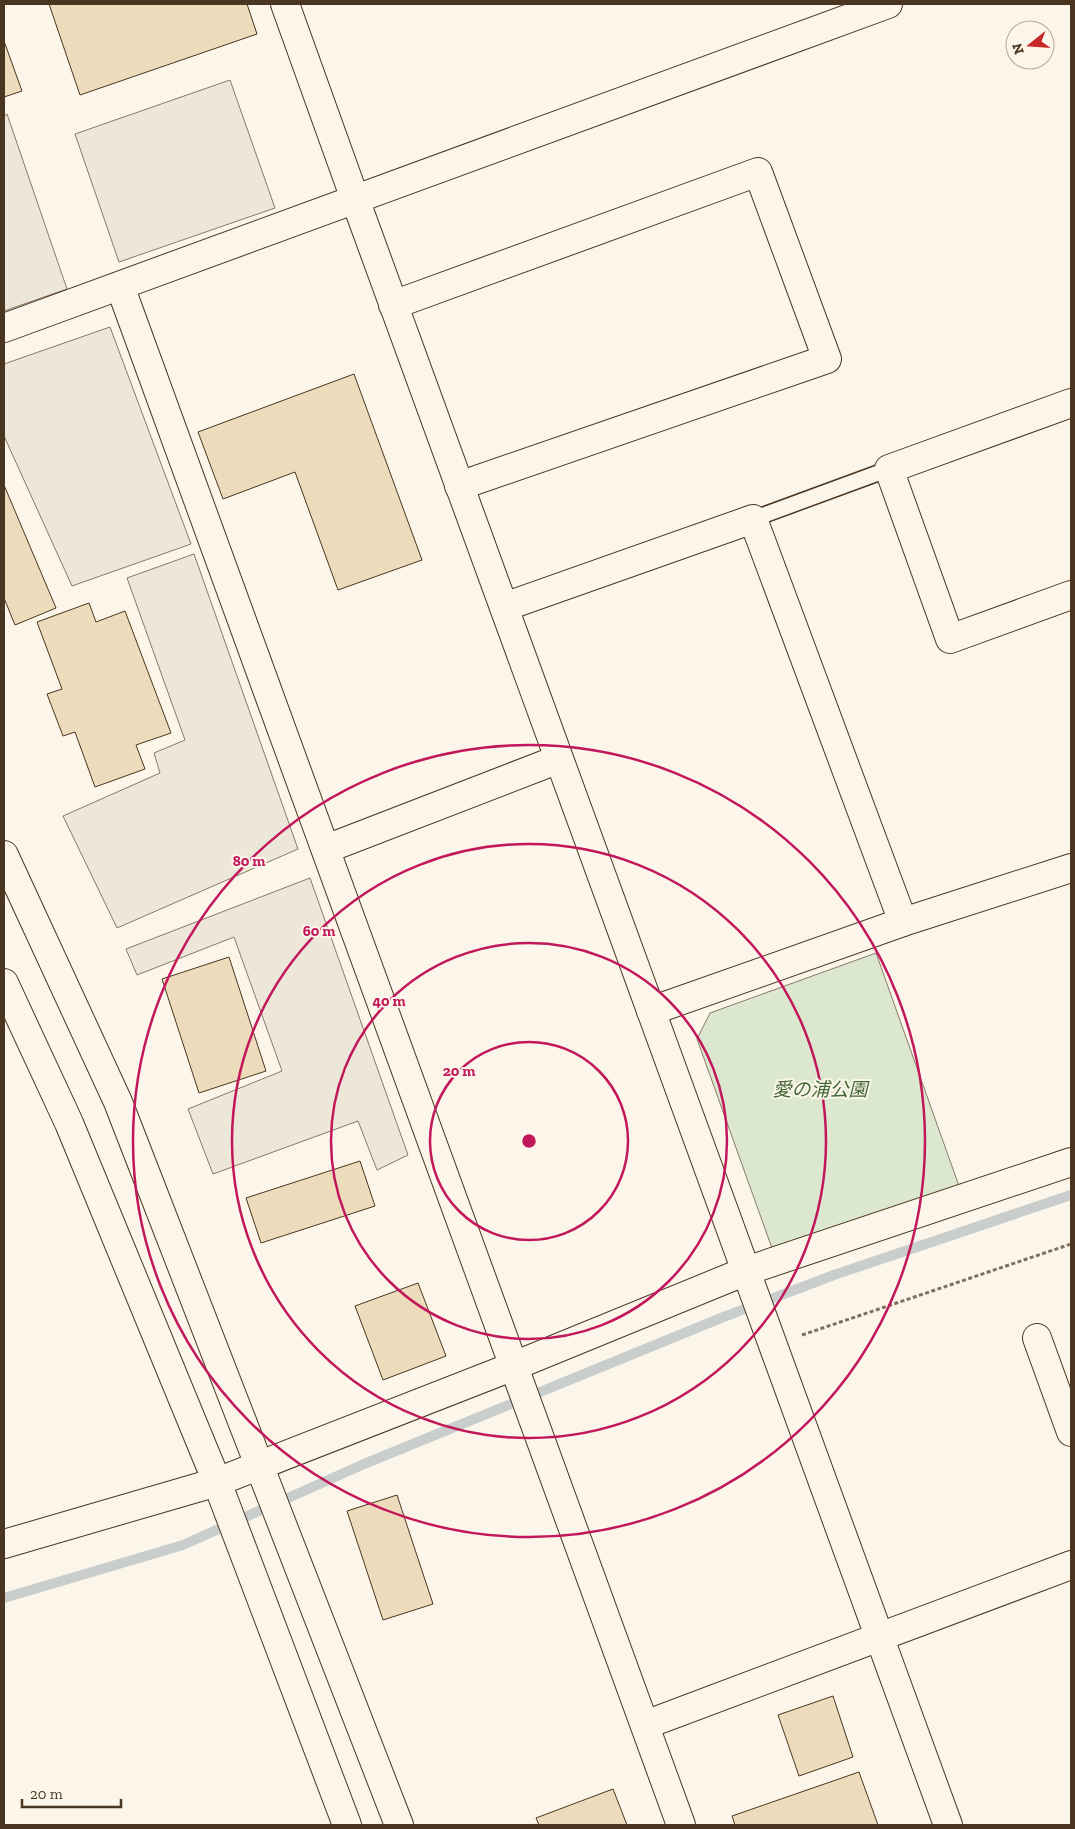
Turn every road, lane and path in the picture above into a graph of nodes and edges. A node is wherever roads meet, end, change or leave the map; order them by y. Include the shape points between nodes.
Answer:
1 (285, 4) edge
2 (888, 4) edge
3 (355, 199) junction
4 (120, 286) junction
5 (393, 305) junction
6 (4, 328) edge
7 (1071, 403) edge
8 (889, 469) junction
9 (459, 486) junction
10 (752, 519) junction
11 (1071, 595) edge
12 (504, 607) junction
13 (559, 759) junction
14 (326, 849) junction
15 (4, 855) edge
16 (1071, 868) edge
17 (903, 922) junction
18 (4, 984) edge
19 (650, 1011) junction
20 (1071, 1162) edge
21 (1071, 1244) edge
22 (746, 1271) junction
23 (1037, 1338) dead end
24 (772, 1345) junction
25 (514, 1366) junction
26 (1071, 1432) edge
27 (259, 1466) junction
28 (216, 1482) junction
29 (4, 1544) edge
30 (1071, 1565) edge
31 (879, 1636) junction
32 (645, 1725) junction
33 (347, 1825) edge
34 (399, 1825) edge
35 (681, 1825) edge
36 (948, 1825) edge

1 - 3 street
2 - 3 street
3 - 4 street
3 - 5 street
4 - 6 street
4 - 14 street
5 - 9 street
5 - 9 street via 758,172 827,359
7 - 8 street
8 - 10 lane
8 - 11 street via 950,639
9 - 12 street
10 - 12 street
10 - 17 street
12 - 13 street
13 - 14 street
13 - 19 street
14 - 25 street
15 - 27 street via 118,1102
16 - 17 street
17 - 19 street
18 - 28 street via 69,1124
19 - 22 street
20 - 22 street
21 - 24 path
22 - 24 street
22 - 25 street
23 - 26 street
24 - 31 street
25 - 27 street
25 - 32 street
27 - 28 street
27 - 34 street
28 - 29 street
28 - 33 street
30 - 31 street
31 - 32 street
31 - 36 street
32 - 35 street

